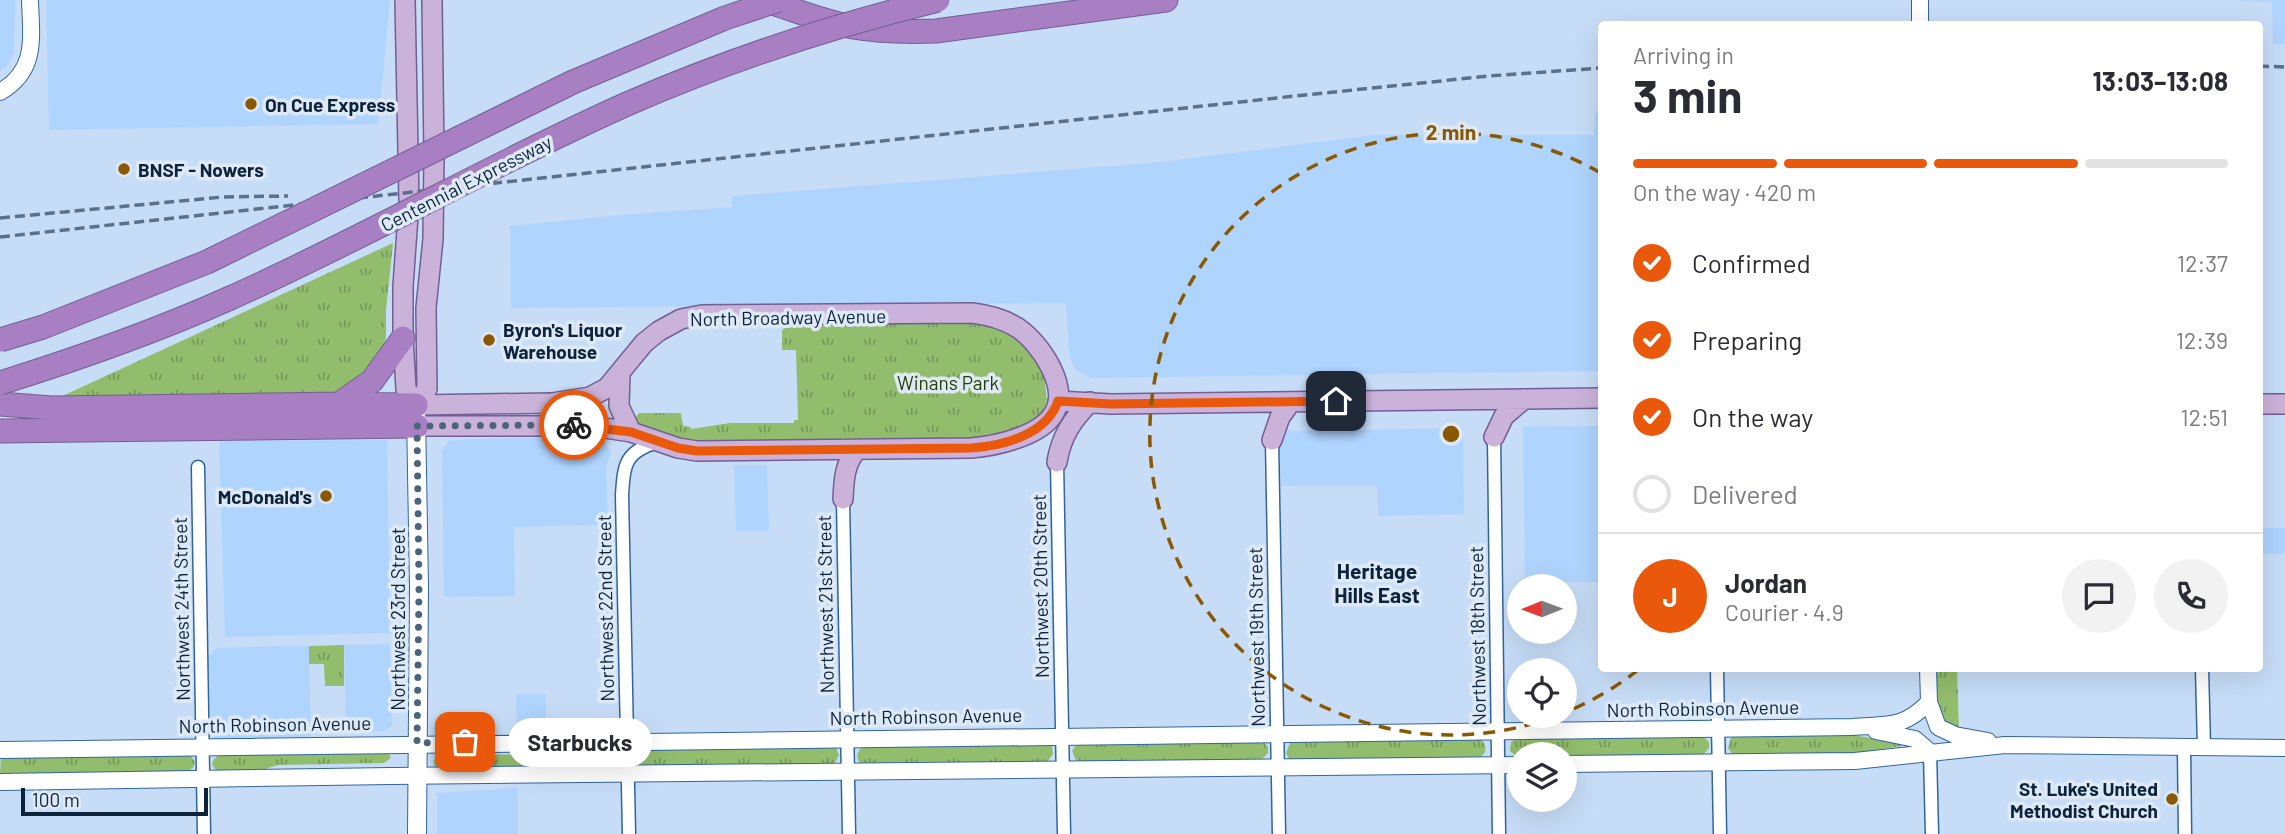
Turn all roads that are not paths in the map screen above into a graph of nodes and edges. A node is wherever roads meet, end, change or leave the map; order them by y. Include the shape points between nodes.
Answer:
1 (30, 0) edge
2 (405, 0) edge
3 (432, 0) edge
4 (763, 0) edge
5 (779, 0) edge
6 (938, 0) edge
7 (1166, 0) edge
8 (1920, 0) edge
9 (1920, 21) edge
10 (0, 92) edge
11 (403, 338) junction
12 (0, 340) edge
13 (620, 374) junction
14 (0, 383) edge
15 (1598, 398) edge
16 (1524, 399) junction
17 (1058, 401) junction
18 (1090, 402) junction
19 (1291, 402) junction
20 (0, 404) edge
21 (339, 404) junction
22 (2263, 404) edge
23 (2285, 404) edge
24 (416, 416) junction
25 (0, 431) edge
26 (631, 432) junction
27 (1494, 437) joint
28 (1272, 440) joint
29 (657, 442) junction
30 (857, 449) junction
31 (1057, 462) joint
32 (198, 467) dead end
33 (843, 499) joint
34 (1717, 672) edge
35 (1928, 672) edge
36 (2202, 672) edge
37 (1929, 702) junction
38 (1852, 727) junction
39 (1718, 728) junction
40 (1497, 731) junction
41 (1277, 733) junction
42 (1062, 735) junction
43 (847, 738) junction
44 (628, 741) junction
45 (417, 743) junction
46 (2005, 745) junction
47 (203, 747) junction
48 (2184, 748) junction
49 (2204, 748) junction
50 (2285, 748) edge
51 (0, 750) edge
52 (1930, 752) junction
53 (1719, 762) junction
54 (1577, 764) edge
55 (1498, 765) junction
56 (1507, 765) edge
57 (1278, 767) junction
58 (1063, 770) junction
59 (848, 772) junction
60 (628, 775) junction
61 (416, 776) junction
62 (203, 779) junction
63 (0, 782) edge
64 (204, 834) edge
65 (417, 834) edge
66 (629, 834) edge
67 (849, 834) edge
68 (1064, 834) edge
69 (1279, 834) edge
70 (1499, 834) edge
71 (1720, 834) edge
72 (1932, 834) edge
73 (2185, 834) edge

1 - 10 street via 30,56 17,78
2 - 11 main road via 409,202
3 - 24 main road via 434,156 427,389
4 - 7 highway, bridge via 850,27 879,31 936,31
5 - 12 highway, bridge via 573,82 207,262
6 - 14 highway, Centennial Expressway, bridge via 800,38 675,84 556,137 228,299 142,335
8 - 9 street
11 - 21 highway via 372,382
11 - 24 main road via 405,389
13 - 17 main road, North Broadway Avenue via 659,331 681,319 702,315 972,313 1020,329 1050,364
13 - 24 main road, North Broadway Avenue via 607,388 568,402
13 - 26 main road via 619,406
15 - 16 main road
16 - 19 main road
16 - 27 main road via 1504,416
17 - 18 main road
17 - 30 main road via 1043,425 993,446
18 - 19 main road
18 - 31 main road via 1065,434
19 - 28 main road
20 - 21 highway via 52,408
21 - 24 highway
22 - 23 main road
24 - 25 highway
24 - 26 main road
24 - 45 main road, Northwest 23rd Street
26 - 29 main road
27 - 40 street, Northwest 18th Street
28 - 41 street, Northwest 19th Street
29 - 30 main road via 697,451
29 - 44 street, Northwest 22nd Street via 636,451 624,468
30 - 33 main road via 845,468
31 - 42 street, Northwest 20th Street
32 - 47 street, Northwest 24th Street
33 - 43 street, Northwest 21st Street
34 - 39 street
35 - 37 street
36 - 49 street
37 - 38 street via 1905,722
37 - 46 street via 1942,730
38 - 39 street, North Robinson Avenue
38 - 52 street via 1910,737
39 - 40 street, North Robinson Avenue
39 - 53 street
40 - 41 street, North Robinson Avenue
40 - 55 street, Northwest 18th Street
41 - 42 street, North Robinson Avenue
41 - 57 street, Northwest 19th Street
42 - 43 street, North Robinson Avenue
42 - 58 street, Northwest 20th Street
43 - 44 street, North Robinson Avenue
43 - 59 street, Northwest 21st Street
44 - 45 street, North Robinson Avenue
44 - 60 street, Northwest 22nd Street
45 - 47 street, North Robinson Avenue
45 - 61 main road, Northwest 23rd Street
46 - 48 street
46 - 52 street
47 - 51 street, North Robinson Avenue
47 - 62 street, Northwest 24th Street
48 - 49 street
48 - 73 street
49 - 50 street
52 - 53 street via 1855,761
52 - 72 street
53 - 54 street
53 - 71 street
55 - 56 street
55 - 57 street
55 - 70 street, Northwest 18th Street
57 - 58 street
57 - 69 street, Northwest 19th Street
58 - 59 street
58 - 68 street, Northwest 20th Street
59 - 60 street
59 - 67 street, Northwest 21st Street
60 - 61 street
60 - 66 street, Northwest 22nd Street
61 - 62 street
61 - 65 main road, Northwest 23rd Street
62 - 63 street
62 - 64 street, Northwest 24th Street

